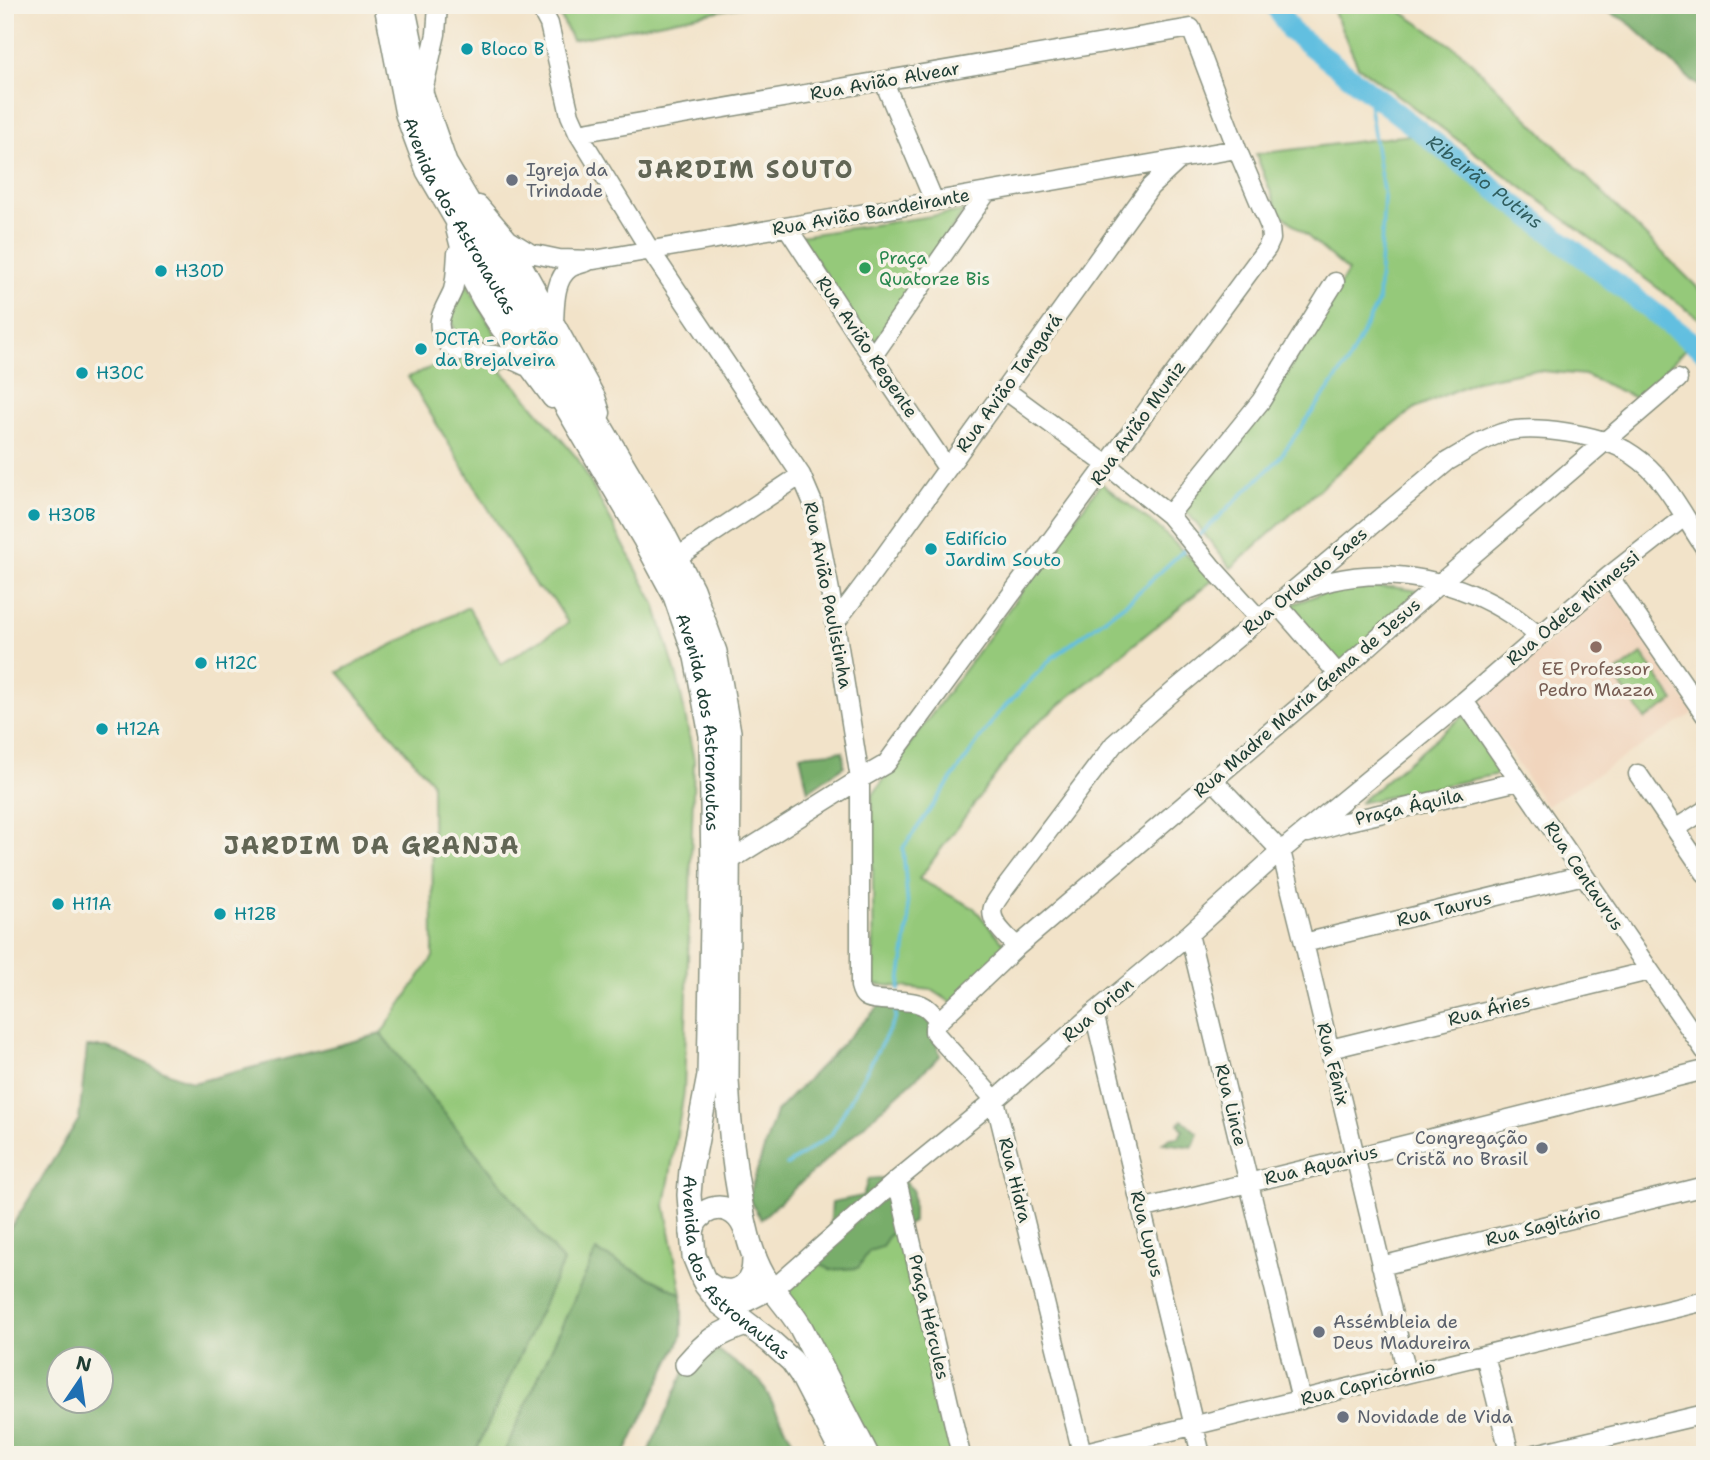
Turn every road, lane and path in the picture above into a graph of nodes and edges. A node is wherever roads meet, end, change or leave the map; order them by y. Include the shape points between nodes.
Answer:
1 (386, 5) edge
2 (539, 5) edge
3 (438, 6) edge
4 (405, 15) edge
5 (1191, 28) joint
6 (884, 82) junction
7 (422, 96) junction
8 (578, 133) junction
9 (1237, 149) junction
10 (1179, 160) junction
11 (1138, 167) junction
12 (1150, 187) junction
13 (987, 192) junction
14 (934, 201) junction
15 (787, 227) junction
16 (474, 230) junction
17 (509, 240) junction
18 (650, 250) junction
19 (594, 260) junction
20 (1335, 282) dead end
21 (554, 323) junction
22 (872, 357) junction
23 (549, 359) junction
24 (1678, 379) dead end
25 (1004, 390) junction
26 (598, 441) junction
27 (1605, 441) junction
28 (1107, 465) junction
29 (947, 468) junction
30 (801, 475) junction
31 (1169, 514) junction
32 (1684, 517) junction
33 (1344, 547) junction
34 (1705, 548) edge
35 (676, 558) junction
36 (1609, 576) junction
37 (1354, 577) junction
38 (869, 579) junction
39 (1440, 583) junction
40 (830, 590) junction
41 (1293, 593) junction
42 (1278, 605) junction
43 (1260, 620) junction
44 (835, 623) junction
45 (1539, 636) junction
46 (1338, 674) junction
47 (1464, 701) junction
48 (1705, 715) edge
49 (1637, 774) dead end
50 (860, 779) junction
51 (1213, 780) junction
52 (1519, 781) junction
53 (1339, 802) junction
54 (1705, 810) edge
55 (1345, 822) junction
56 (1675, 829) junction
57 (1300, 835) junction
58 (1281, 851) junction
59 (729, 861) junction
60 (1705, 873) edge
61 (1584, 875) junction
62 (1189, 934) junction
63 (1304, 943) junction
64 (1017, 947) junction
65 (1649, 971) junction
66 (1094, 1013) junction
67 (939, 1021) junction
68 (1330, 1049) junction
69 (1705, 1051) edge
70 (1705, 1070) edge
71 (995, 1100) junction
72 (1356, 1157) junction
73 (897, 1180) junction
74 (1250, 1183) junction
75 (1705, 1186) edge
76 (1141, 1209) junction
77 (746, 1231) junction
78 (692, 1232) junction
79 (754, 1256) junction
80 (1381, 1266) junction
81 (701, 1276) junction
82 (773, 1290) junction
83 (1705, 1301) edge
84 (727, 1308) junction
85 (746, 1324) junction
86 (1485, 1355) junction
87 (687, 1364) dead end
88 (1407, 1373) junction
89 (1301, 1399) junction
90 (1705, 1414) edge
91 (1194, 1425) junction
92 (1077, 1454) edge
93 (843, 1455) edge
94 (867, 1455) edge
95 (961, 1455) edge
96 (1201, 1455) edge
97 (1510, 1455) edge
98 (1531, 1455) edge

1 - 16 main road, Avenida dos Astronautas via 407,114 428,171 447,205
2 - 8 street, Rua Avião Paulistinha via 549,24
3 - 4 street via 425,37 412,34
3 - 7 street
4 - 7 main road, Avenida dos Astronautas
5 - 6 street, Rua Avião Alvear
5 - 9 street, Rua Avião Muniz
6 - 8 street, Rua Avião Alvear
6 - 14 street
7 - 16 main road, Avenida dos Astronautas
8 - 18 street, Rua Avião Paulistinha
9 - 10 street, Rua Avião Bandeirante
9 - 28 street, Rua Avião Muniz via 1271,239
10 - 11 street, Rua Avião Bandeirante
10 - 12 street, Rua Avião Tangará
11 - 12 street
11 - 13 street, Rua Avião Bandeirante
12 - 25 street, Rua Avião Tangará
13 - 14 street, Rua Avião Bandeirante
13 - 22 street
14 - 15 street, Rua Avião Bandeirante
15 - 18 street, Rua Avião Bandeirante
15 - 22 street, Rua Avião Regente
16 - 17 street
16 - 23 main road, Avenida dos Astronautas
16 - 23 street via 466,271 471,281 498,326
16 - 23 street via 440,321 445,341 451,348 467,352 514,360
17 - 19 street, Rua Avião Bandeirante via 530,253
17 - 21 street
18 - 19 street, Rua Avião Bandeirante
18 - 30 street, Rua Avião Paulistinha
19 - 21 street via 564,274 556,293
20 - 31 street via 1261,401
21 - 23 street
22 - 29 street, Rua Avião Regente
23 - 26 main road, Avenida dos Astronautas
23 - 26 street
24 - 27 street, Rua Madre Maria Gema de Jesus
25 - 28 street
25 - 29 street, Rua Avião Tangará
26 - 35 main road, Avenida dos Astronautas
26 - 78 main road, Avenida dos Astronautas via 675,596 696,657 711,735 709,1076 691,1170
27 - 32 street, Rua Orlando Saes via 1654,473
27 - 33 street, Rua Orlando Saes via 1527,428 1484,440 1448,461
27 - 39 street, Rua Madre Maria Gema de Jesus
28 - 31 street
28 - 50 street, Rua Avião Muniz via 886,764
29 - 38 street, Rua Avião Tangará
30 - 35 street
30 - 40 street, Rua Avião Paulistinha via 813,503
31 - 43 street
32 - 34 street, Rua Orlando Saes
32 - 36 street, Rua Odete Mimessi
33 - 37 street
33 - 41 street, Rua Orlando Saes
35 - 59 main road, Avenida dos Astronautas via 715,652 729,732
36 - 45 street, Rua Odete Mimessi
36 - 48 street
37 - 39 street via 1406,576
37 - 41 street
38 - 40 street via 842,592
38 - 44 street, Rua Avião Tangará
39 - 45 street via 1478,597
39 - 46 street, Rua Madre Maria Gema de Jesus
40 - 44 street, Rua Avião Paulistinha
41 - 42 street, Rua Orlando Saes
42 - 43 street, Rua Orlando Saes
42 - 46 street
43 - 64 street, Rua Orlando Saes via 1114,744 1006,887 992,915
44 - 50 street, Rua Avião Paulistinha
45 - 47 street, Rua Odete Mimessi
46 - 51 street, Rua Madre Maria Gema de Jesus
47 - 52 street, Rua Centaurus
47 - 53 street, Rua Orion
49 - 56 street
50 - 59 street, Rua Avião Muniz
50 - 67 street, Rua Avião Paulistinha via 860,986 869,999 925,1006
51 - 58 street, Rua Fênix
51 - 64 street, Rua Madre Maria Gema de Jesus
52 - 55 street, Praça Áquila
52 - 61 street, Rua Centaurus
53 - 55 street
53 - 57 street, Rua Orion
54 - 56 street
55 - 57 street, Praça Áquila
56 - 60 street
57 - 58 street, Rua Orion
58 - 62 street, Rua Orion
58 - 63 street, Rua Fênix
59 - 77 main road, Avenida dos Astronautas via 727,1080 730,1135
61 - 63 street, Rua Taurus
61 - 65 street, Rua Centaurus
62 - 66 street, Rua Orion
62 - 74 street, Rua Lince
63 - 68 street, Rua Fênix
64 - 67 street, Rua Madre Maria Gema de Jesus
65 - 68 street, Rua Áries
65 - 69 street, Rua Centaurus
66 - 71 street, Rua Orion
66 - 76 street, Rua Lupus
67 - 71 street, Rua Hidra via 934,1032
68 - 72 street, Rua Fênix
70 - 72 street, Rua Aquarius
71 - 73 street, Rua Orion
71 - 92 street, Rua Hidra
72 - 74 street, Rua Aquarius
72 - 80 street, Rua Fênix
73 - 82 street, Rua Orion
73 - 95 street, Praça Hércules
74 - 76 street, Rua Aquarius
74 - 89 street, Rua Lince
75 - 80 street, Rua Sagitário
76 - 91 street, Rua Lupus
77 - 78 main road via 734,1212 720,1208 702,1215
77 - 79 main road, Avenida dos Astronautas
78 - 81 main road, Avenida dos Astronautas
79 - 81 main road via 748,1283 732,1292 715,1288
79 - 82 main road, Avenida dos Astronautas
80 - 88 street, Rua Fênix
81 - 84 main road, Avenida dos Astronautas
82 - 84 street, Rua Orion
82 - 94 main road, Avenida dos Astronautas via 800,1326
83 - 86 street, Rua Capricórnio
84 - 85 main road, Avenida dos Astronautas
85 - 87 main road via 714,1336
85 - 93 main road, Avenida dos Astronautas via 792,1361
86 - 88 street, Rua Capricórnio
86 - 97 street
88 - 89 street, Rua Capricórnio
89 - 91 street, Rua Capricórnio
90 - 98 street
91 - 92 street, Rua Capricórnio
91 - 96 street, Rua Lupus

